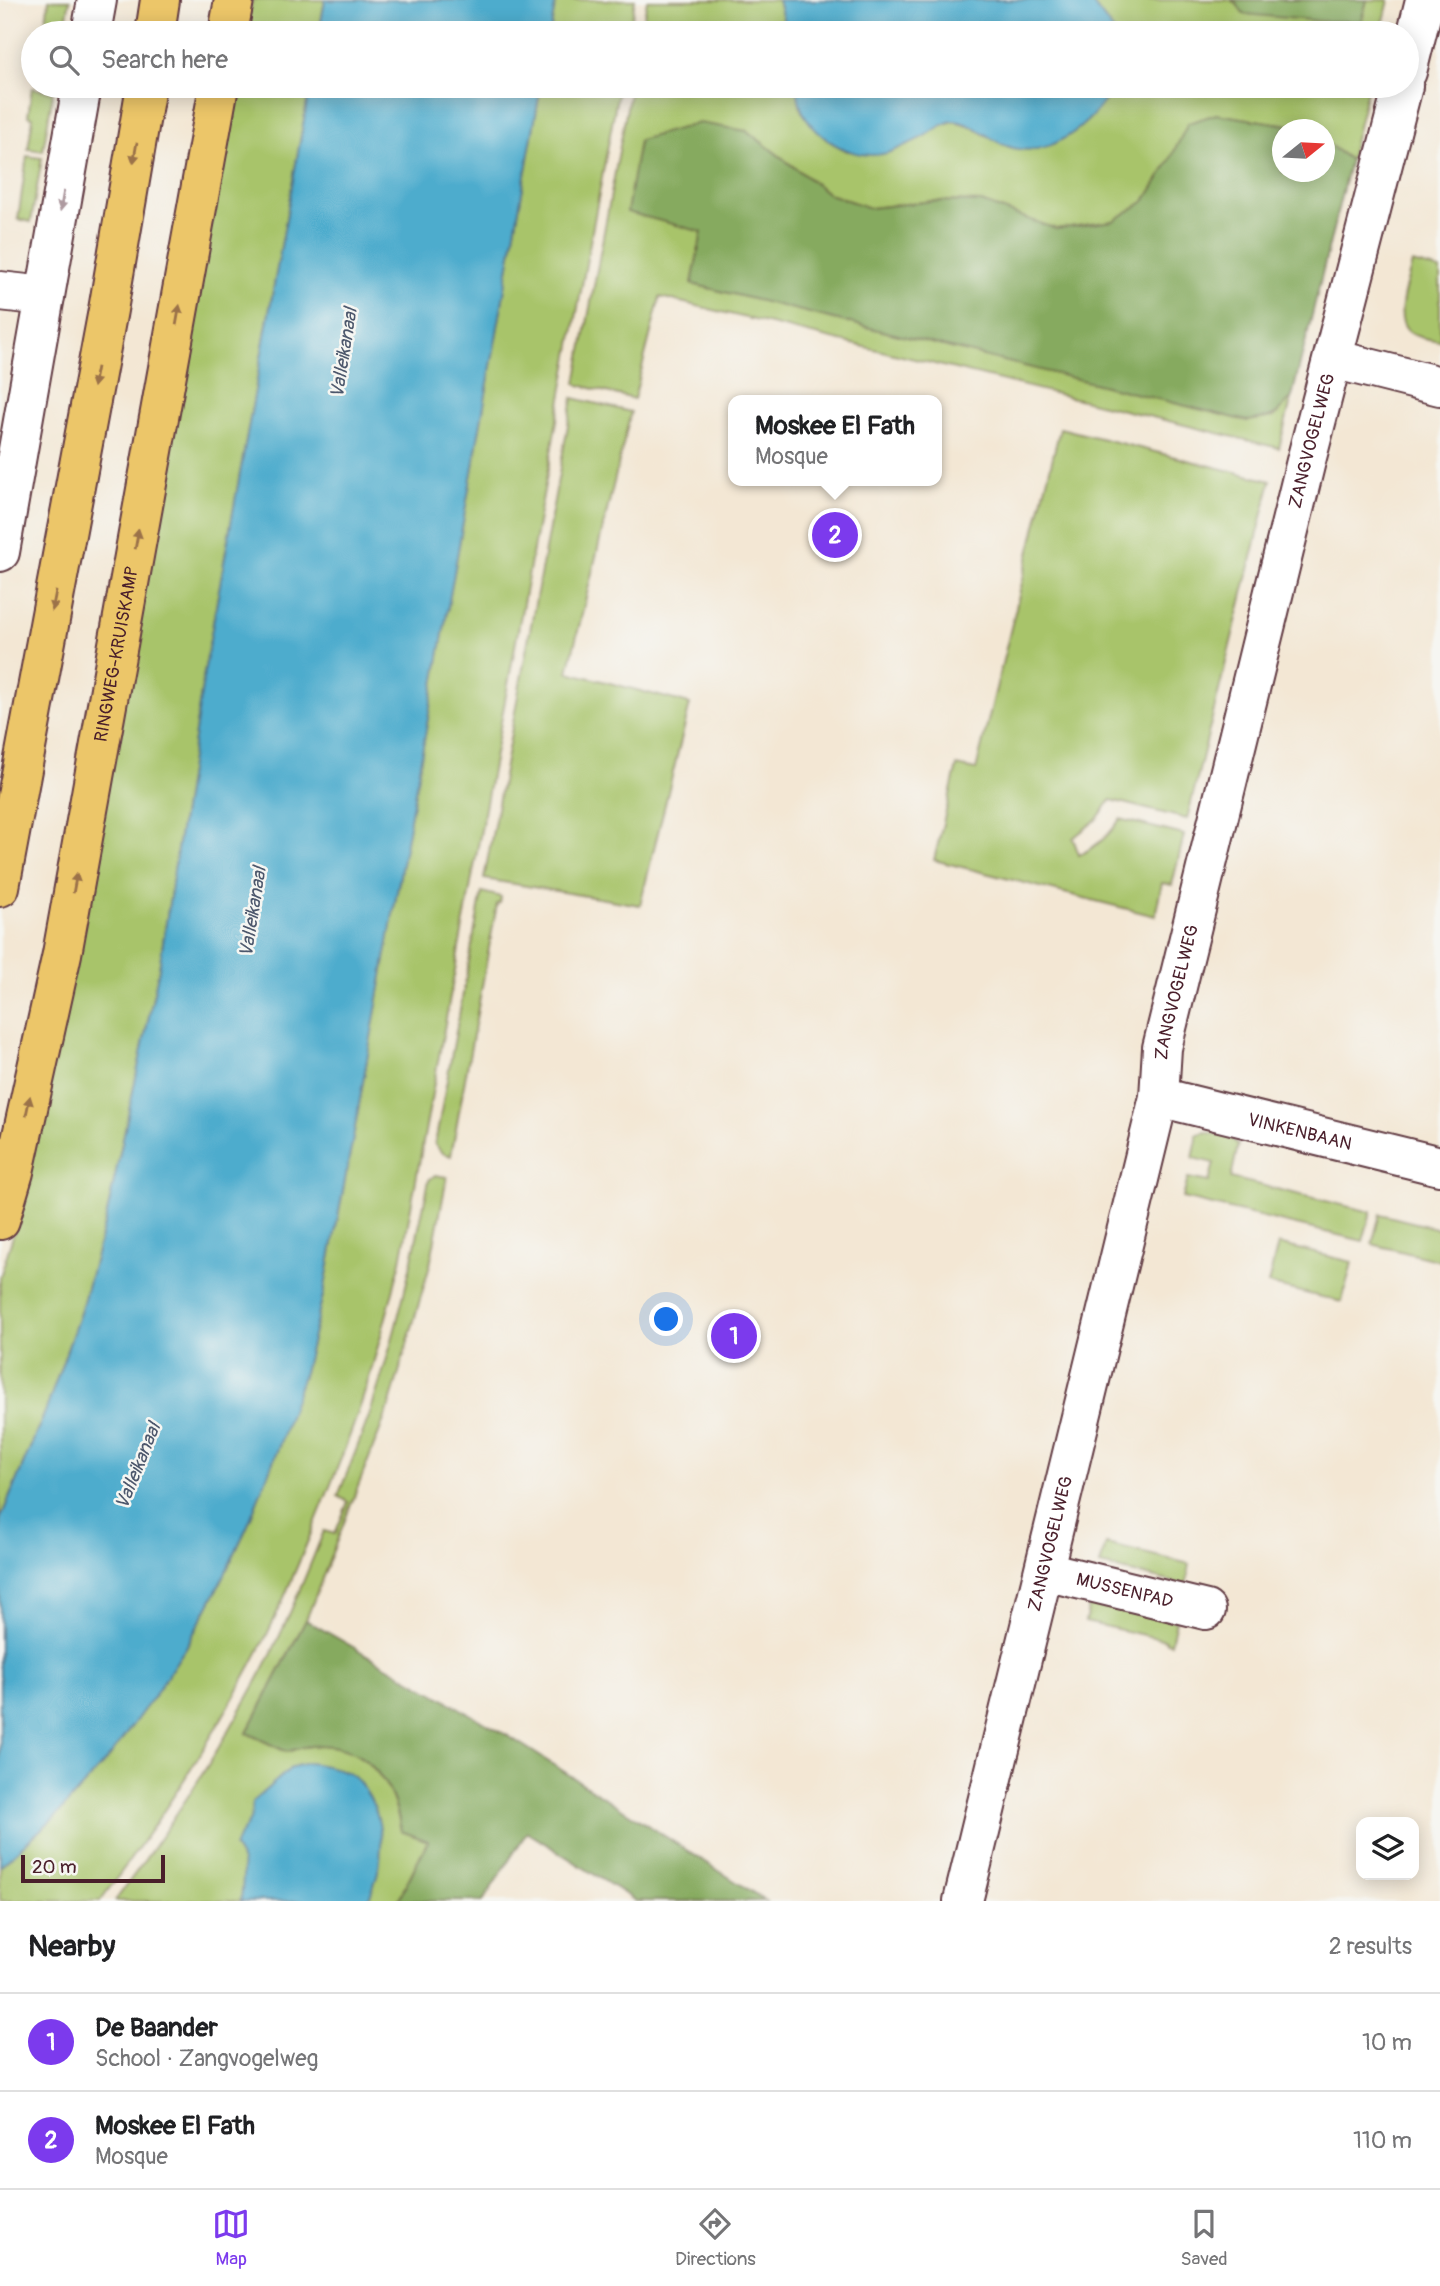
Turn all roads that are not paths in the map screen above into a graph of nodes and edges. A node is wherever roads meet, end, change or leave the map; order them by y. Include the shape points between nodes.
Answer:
1 (97, 0) edge
2 (160, 0) edge
3 (234, 0) edge
4 (1425, 0) edge
5 (93, 21) edge
6 (157, 21) edge
7 (230, 21) edge
8 (1419, 24) edge
9 (80, 98) edge
10 (144, 98) edge
11 (217, 98) edge
12 (1400, 98) edge
13 (0, 290) edge
14 (45, 296) junction
15 (1333, 359) junction
16 (1440, 386) edge
17 (0, 552) edge
18 (0, 887) edge
19 (1159, 1097) junction
20 (1440, 1166) edge
21 (0, 1220) edge
22 (1045, 1571) junction
23 (1206, 1610) dead end
24 (962, 1901) edge

1 - 5 street
2 - 6 main road
3 - 7 main road
4 - 8 street
9 -> 14 street
10 -> 18 main road
21 -> 11 main road, RINGWEG-KRUISKAMP via 62,954
12 - 15 street, ZANGVOGELWEG
13 - 14 street
14 - 17 street
15 - 16 street
15 - 19 street, ZANGVOGELWEG via 1163,1048
19 - 20 street, VINKENBAAN
19 - 22 street, ZANGVOGELWEG
22 - 23 street, MUSSENPAD
22 - 24 street, ZANGVOGELWEG

